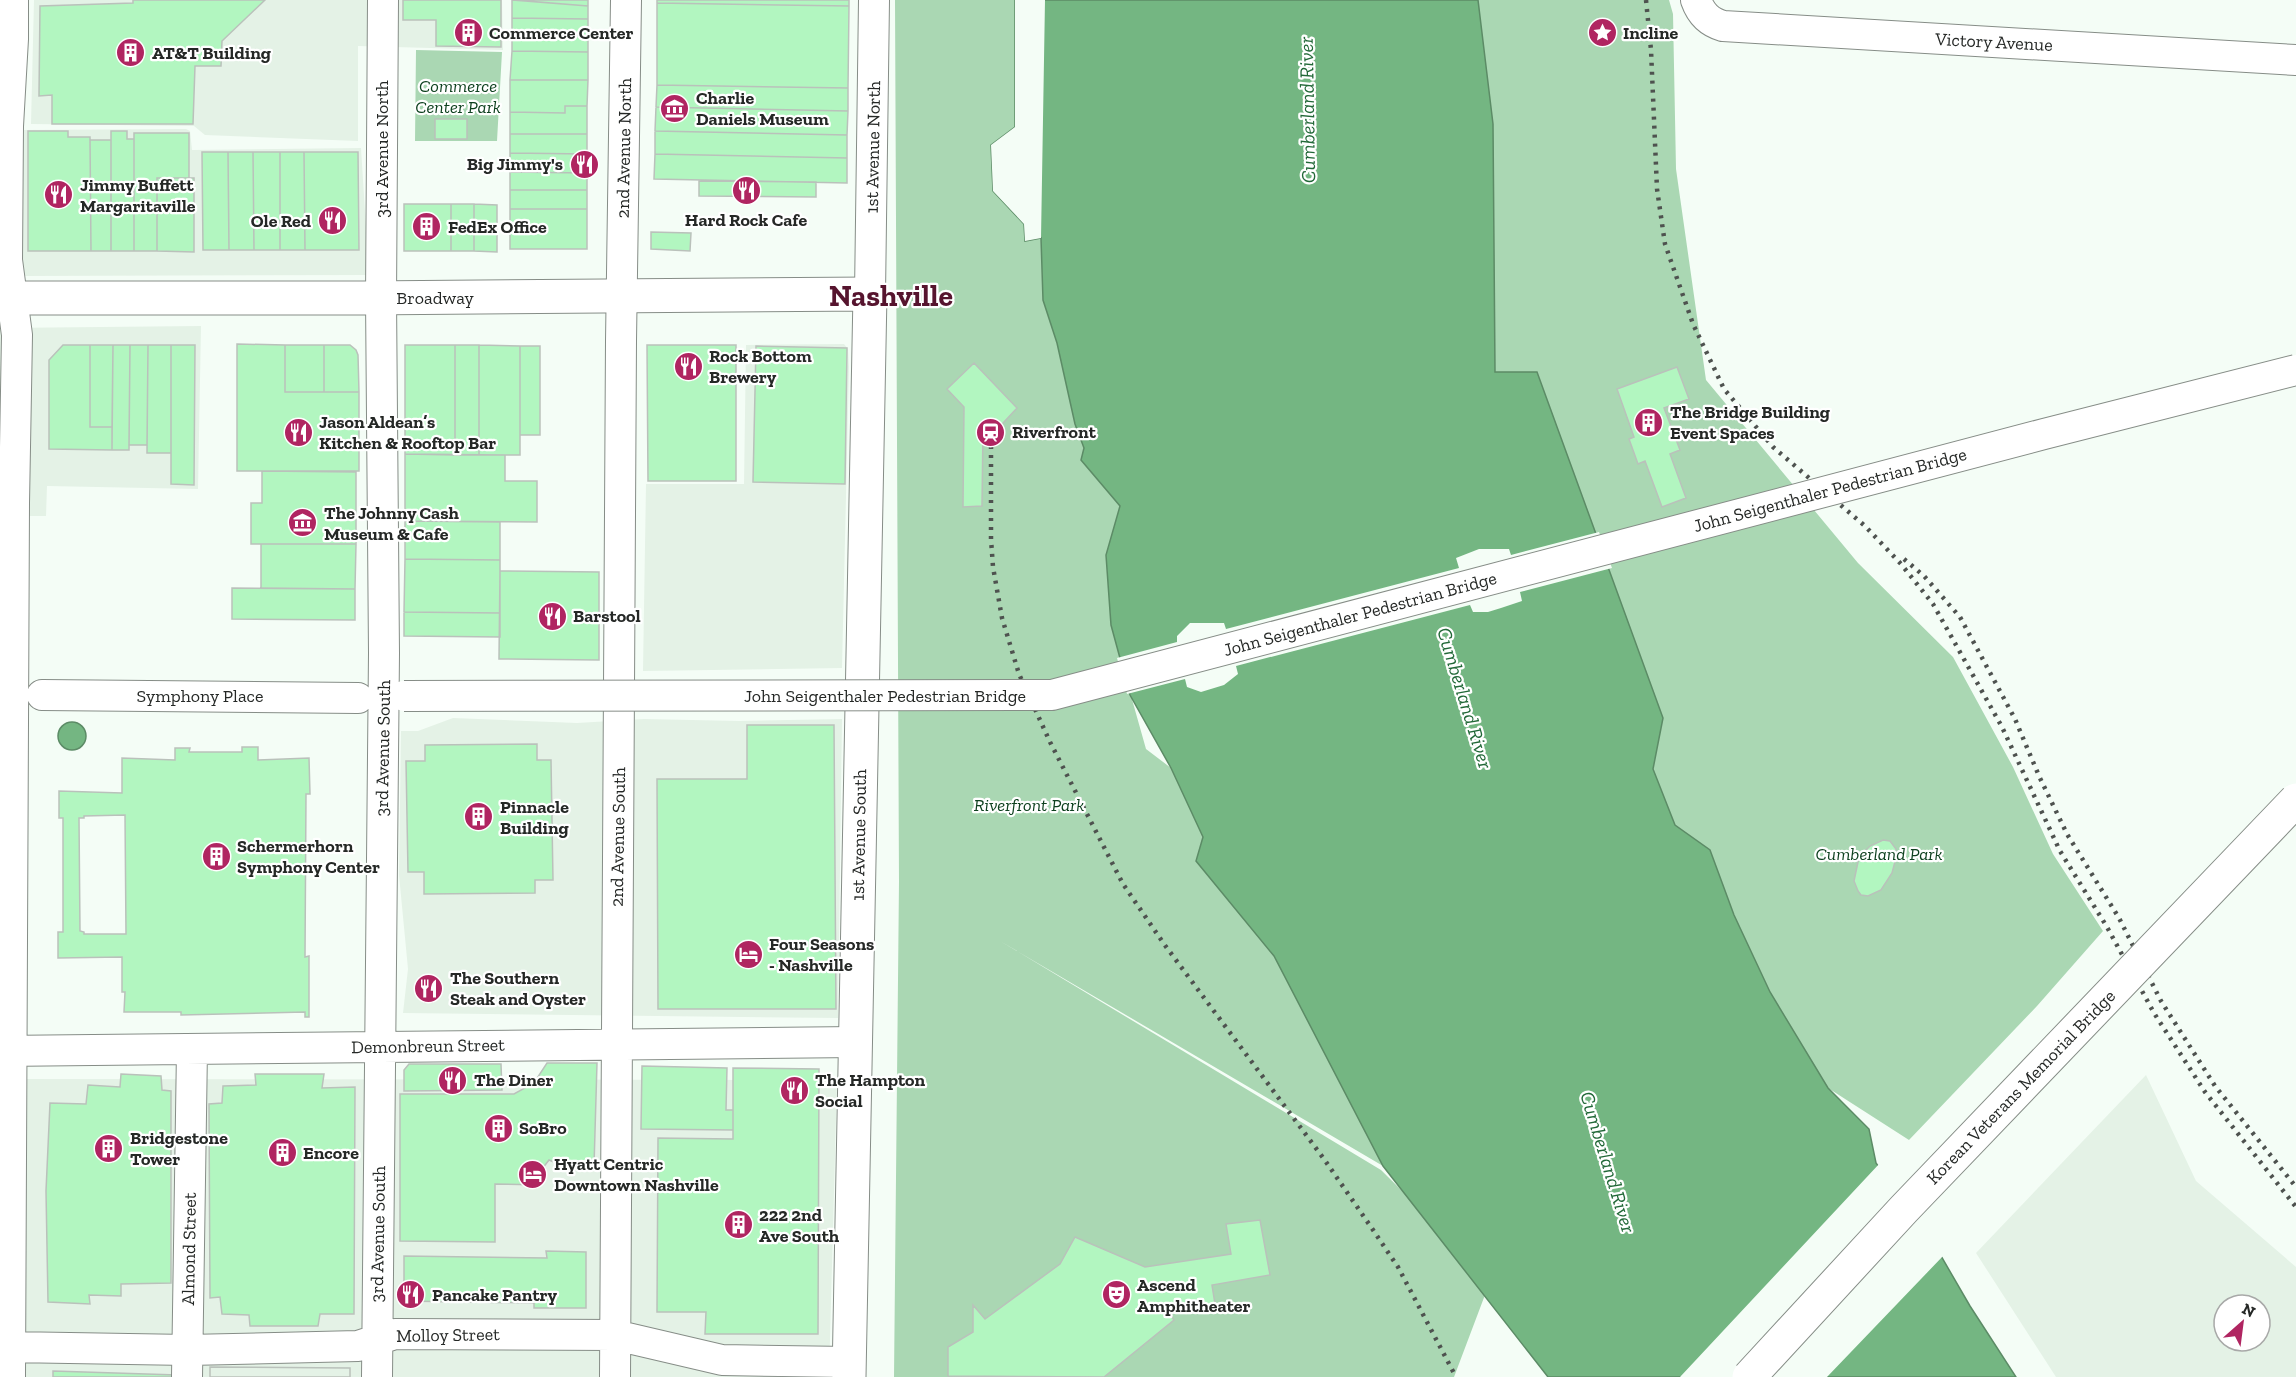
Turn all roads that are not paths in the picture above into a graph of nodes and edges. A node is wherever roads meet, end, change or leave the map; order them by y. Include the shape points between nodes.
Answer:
1 (13, 0) edge
2 (383, 0) edge
3 (626, 0) edge
4 (874, 0) edge
5 (1697, 4) edge
6 (2296, 60) edge
7 (870, 294) junction
8 (622, 297) junction
9 (6, 298) edge
10 (381, 298) junction
11 (2296, 370) edge
12 (42, 695) dead end
13 (404, 696) dead end
14 (358, 698) dead end
15 (2296, 800) edge
16 (856, 1042) junction
17 (616, 1044) junction
18 (379, 1047) junction
19 (192, 1049) junction
20 (6, 1051) edge
21 (615, 1335) junction
22 (377, 1339) junction
23 (10, 1347) junction
24 (188, 1363) edge
25 (849, 1370) edge
26 (10, 1377) edge
27 (377, 1377) edge
28 (615, 1377) edge
29 (1749, 1377) edge

1 - 9 street
2 - 10 street, 3rd Avenue North
3 - 8 street, 2nd Avenue North
4 - 7 street, 1st Avenue North
5 - 6 street, Victory Avenue via 1709,20 1722,26
7 - 8 main road, Broadway
7 - 16 main road, 1st Avenue South
8 - 10 main road, Broadway
8 - 17 street, 2nd Avenue South
9 - 10 main road, Broadway
9 - 20 street via 17,335
10 - 18 street, 3rd Avenue South via 384,653
11 - 13 street, John Seigenthaler Pedestrian Bridge, bridge via 1052,695
12 - 14 street, Symphony Place
15 - 29 main road, Korean Veterans Memorial Bridge, bridge
16 - 17 street, Demonbreun Street
16 - 25 main road, 1st Avenue South
17 - 18 street, Demonbreun Street
17 - 21 street, 2nd Avenue South
18 - 19 street, Demonbreun Street
18 - 22 street, 3rd Avenue South
19 - 20 street, Demonbreun Street
19 - 24 street, Almond Street
20 - 23 street
21 - 22 street, Molloy Street via 395,1334
21 - 25 street, Molloy Street via 722,1360
21 - 28 street, 2nd Avenue South
22 - 24 street, Molloy Street via 358,1346
22 - 27 street, 3rd Avenue South
23 - 24 street, Molloy Street
23 - 26 street

